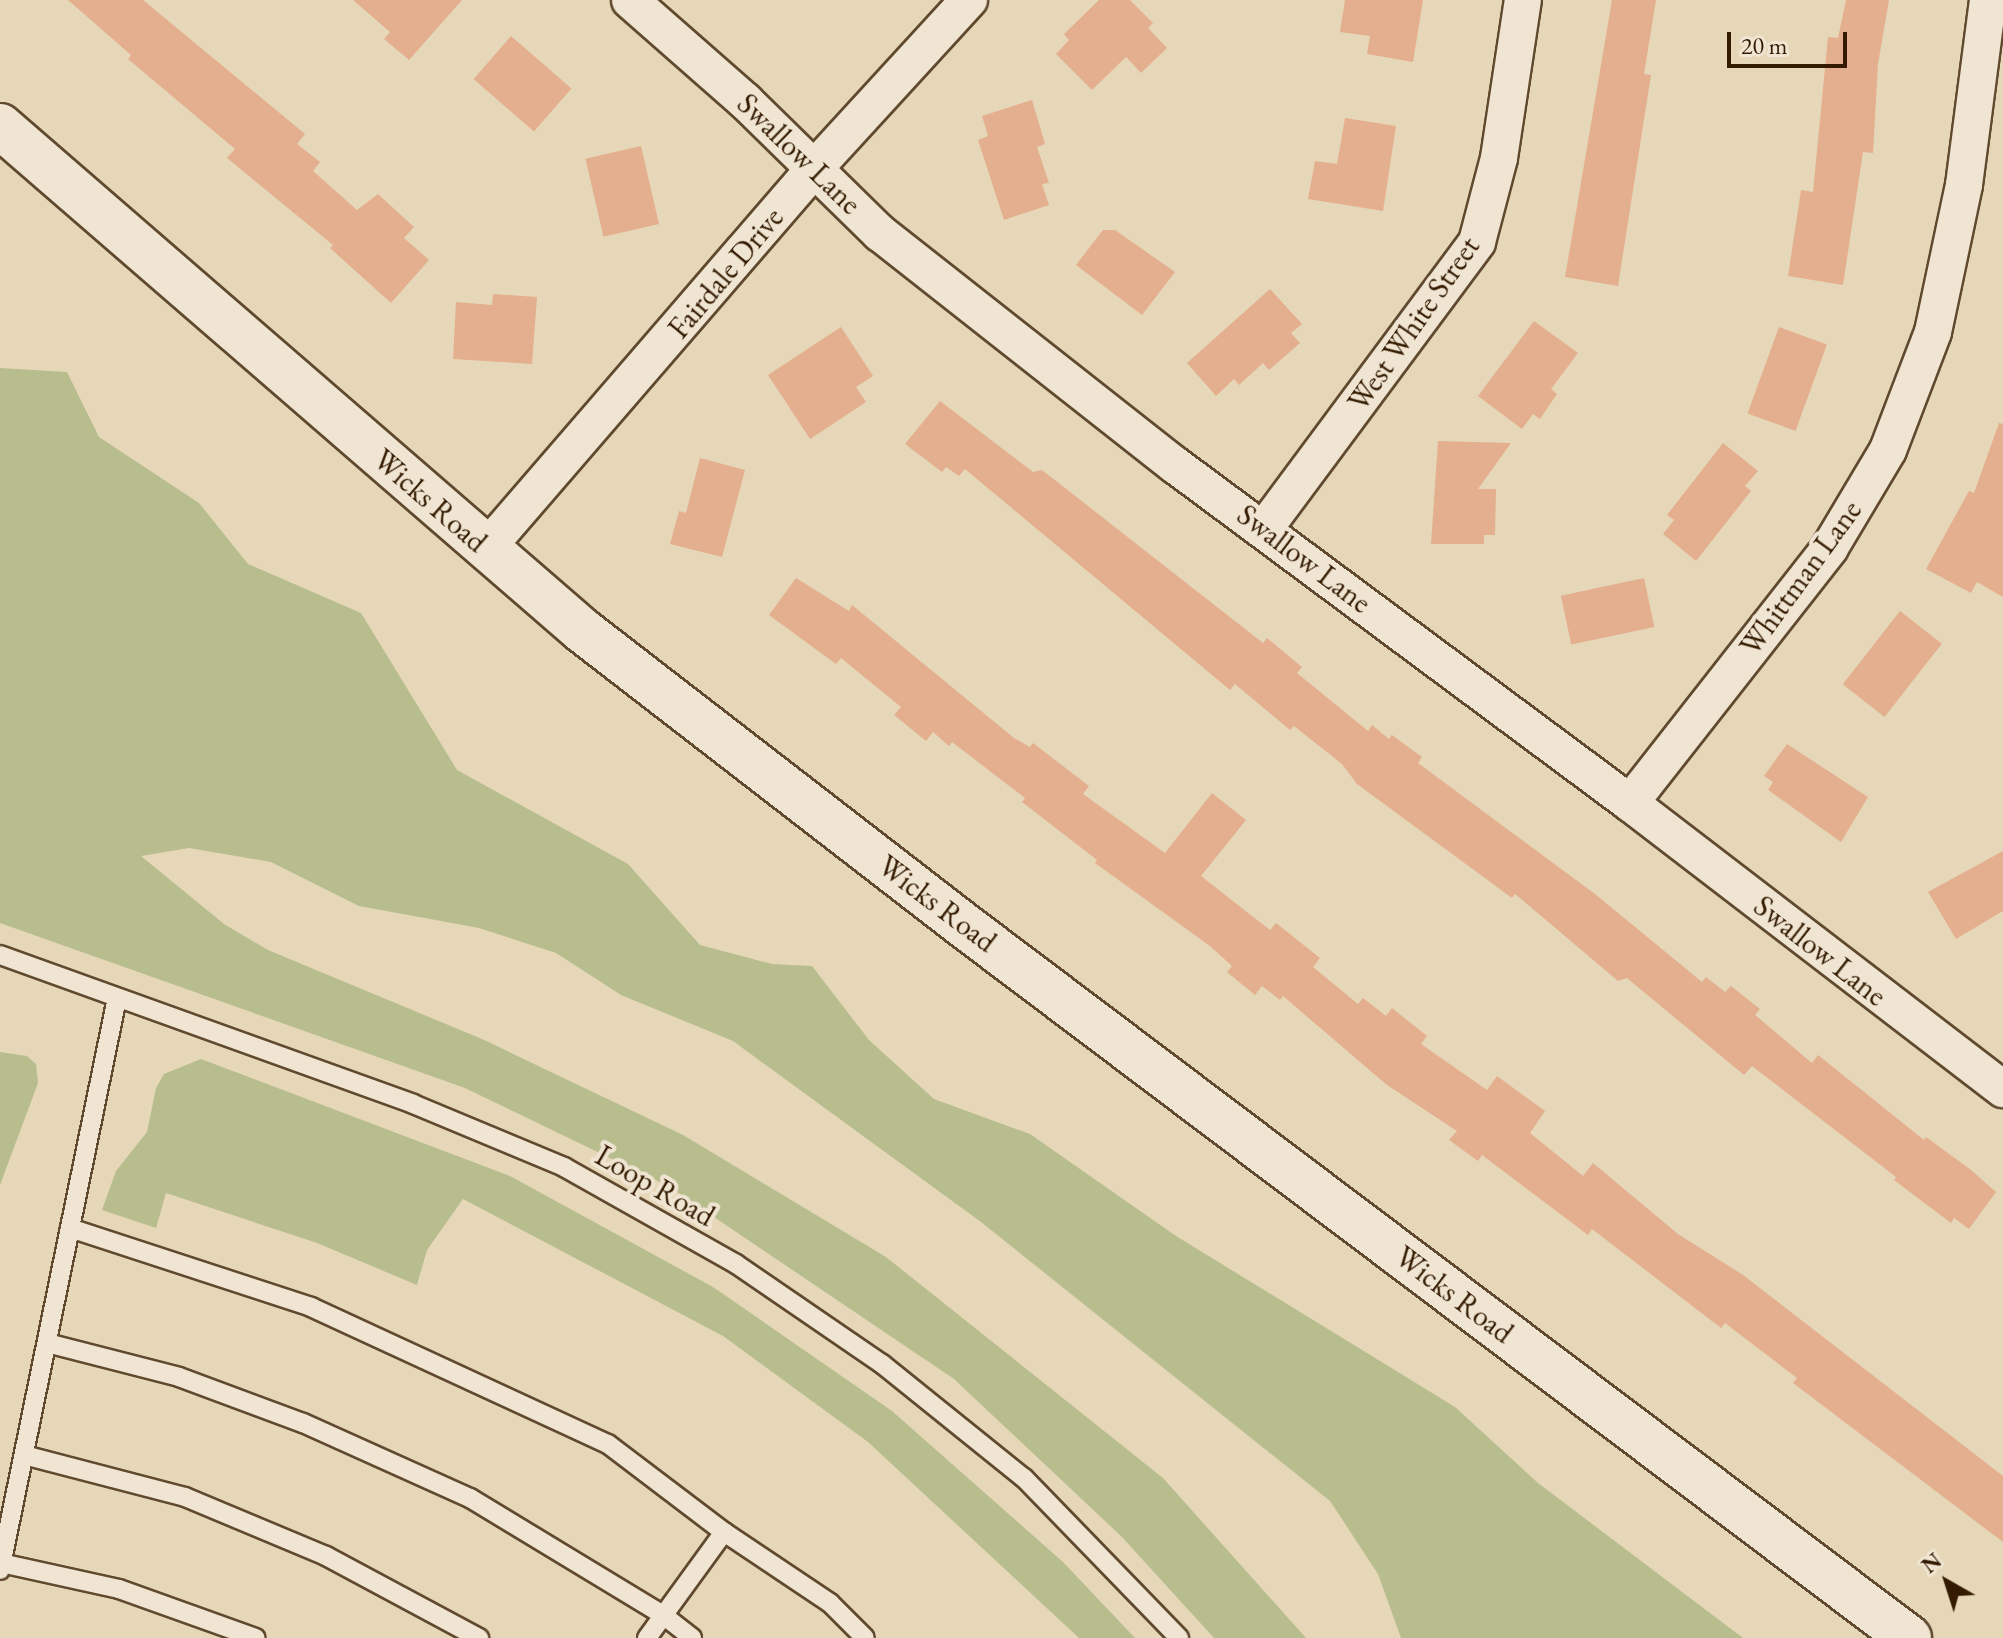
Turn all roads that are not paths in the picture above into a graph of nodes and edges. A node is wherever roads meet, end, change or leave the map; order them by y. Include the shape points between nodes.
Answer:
1 (630, 0) edge
2 (969, 0) edge
3 (1523, 0) edge
4 (1988, 0) edge
5 (0, 126) edge
6 (813, 170) junction
7 (1264, 529) junction
8 (486, 549) junction
9 (1630, 803) junction
10 (0, 955) edge
11 (117, 998) junction
12 (2000, 1082) edge
13 (70, 1228) junction
14 (47, 1343) junction
15 (24, 1455) junction
16 (724, 1532) junction
17 (1, 1567) edge
18 (663, 1615) junction
19 (256, 1638) edge
20 (479, 1638) edge
21 (647, 1638) edge
22 (692, 1638) edge
23 (865, 1638) edge
24 (1179, 1638) edge
25 (1909, 1638) edge

1 - 6 street, Swallow Lane via 745,101
2 - 6 street, Fairdale Drive
3 - 7 street, West White Street via 1499,158 1477,242
4 - 9 street, Whittman Lane via 1964,185 1933,332 1888,450 1829,549
5 - 8 main road, Wicks Road
6 - 7 street, Swallow Lane via 880,233
6 - 8 street, Fairdale Drive
7 - 9 street, Swallow Lane
8 - 25 main road, Wicks Road via 810,808
9 - 12 street, Swallow Lane
10 - 11 lane, Loop Road
11 - 13 lane
11 - 24 lane, Loop Road via 413,1104 564,1167 736,1264 882,1364 1024,1478
13 - 14 lane
13 - 16 lane via 311,1307 608,1444
14 - 15 lane
14 - 18 lane via 179,1377 303,1423 470,1498
15 - 17 lane
15 - 20 lane via 185,1497 326,1556
16 - 18 lane
16 - 23 lane via 830,1603
17 - 19 lane via 119,1589
18 - 21 lane
18 - 22 lane

